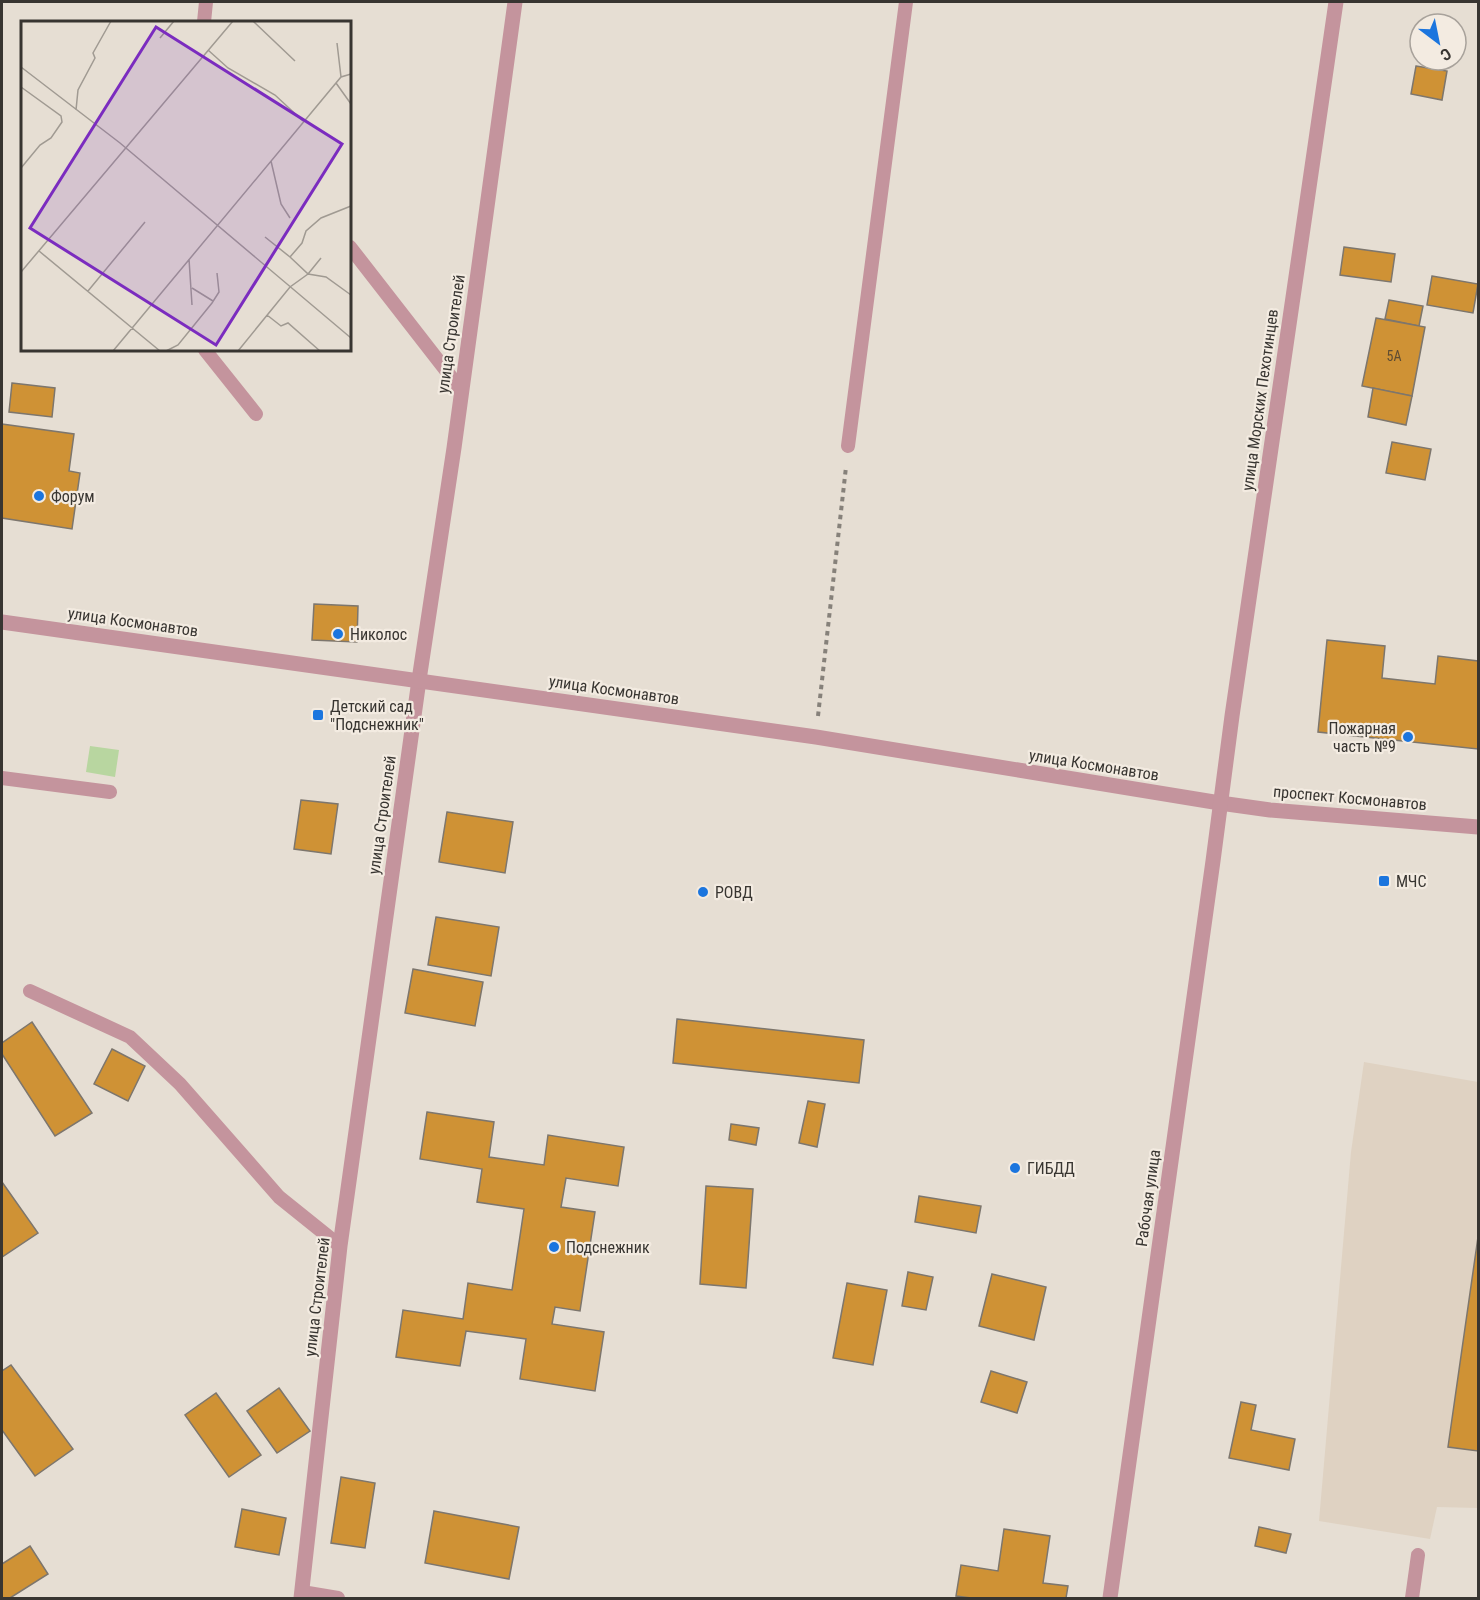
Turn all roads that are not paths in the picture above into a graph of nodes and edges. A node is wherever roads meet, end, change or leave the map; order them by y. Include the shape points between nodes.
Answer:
1 (206, 2) edge
2 (515, 2) edge
3 (906, 2) edge
4 (1336, 2) edge
5 (204, 21) edge
6 (351, 247) edge
7 (206, 351) edge
8 (462, 391) junction
9 (256, 414) dead end
10 (848, 446) road end
11 (2, 622) edge
12 (419, 680) junction
13 (2, 778) edge
14 (110, 792) dead end
15 (1220, 803) junction
16 (1479, 827) edge
17 (30, 991) dead end
18 (340, 1246) junction
19 (1418, 1555) dead end
20 (301, 1595) edge
21 (338, 1599) edge
22 (1110, 1599) edge
23 (1412, 1599) edge

1 - 5 lane
2 - 8 street, улица Строителей
3 - 10 lane
4 - 15 street, улица Морских Пехотинцев
6 - 8 lane
7 - 9 lane
8 - 12 street, улица Строителей
11 - 12 street, улица Космонавтов
12 - 15 street, улица Космонавтов via 816,737
12 - 18 street, улица Строителей
13 - 14 lane
15 - 16 street, проспект Космонавтов
15 - 22 street, Рабочая улица
17 - 18 lane via 130,1037 180,1084 279,1197
18 - 20 street, улица Строителей
19 - 23 lane
20 - 21 lane

